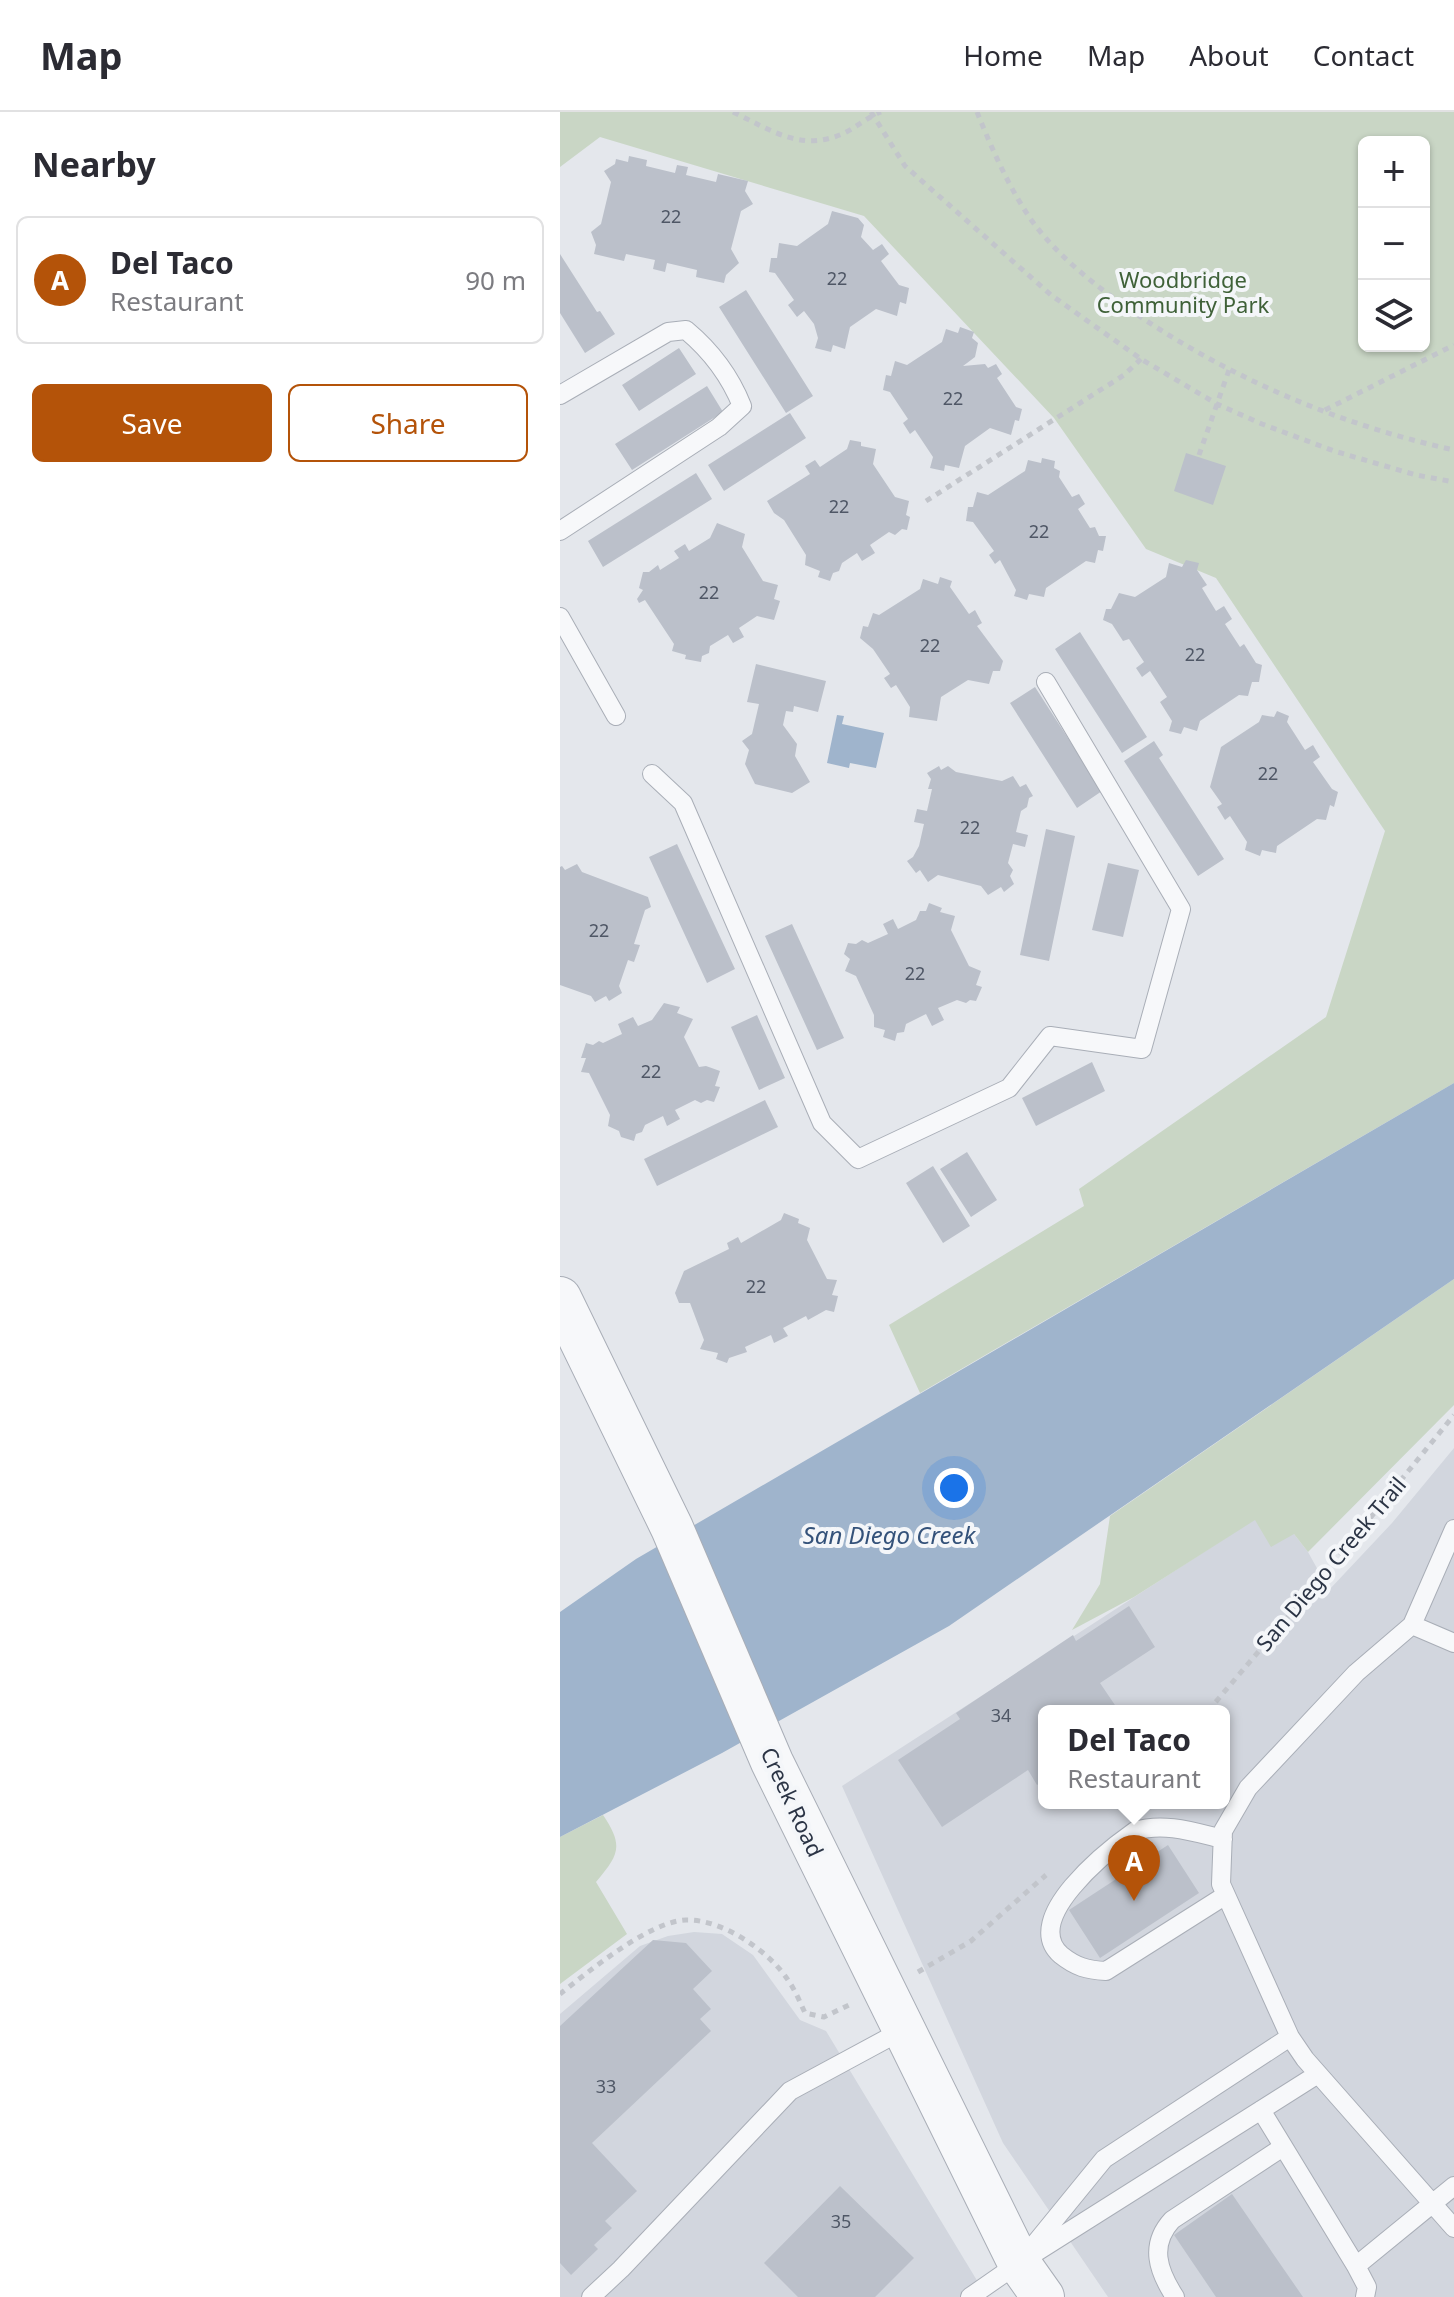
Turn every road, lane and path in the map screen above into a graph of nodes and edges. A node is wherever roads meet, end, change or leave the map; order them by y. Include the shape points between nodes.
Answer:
1 (733, 112) edge
2 (881, 112) edge
3 (977, 112) edge
4 (872, 114) edge
5 (1454, 345) edge
6 (1141, 359) junction
7 (1229, 370) junction
8 (560, 395) edge
9 (1217, 404) junction
10 (1324, 411) junction
11 (1454, 450) edge
12 (1199, 455) dead end
13 (1454, 482) edge
14 (926, 501) dead end
15 (560, 531) edge
16 (560, 617) edge
17 (1046, 682) dead end
18 (616, 716) dead end
19 (652, 774) dead end
20 (560, 1298) edge
21 (1454, 1415) edge
22 (1454, 1529) edge
23 (1412, 1625) junction
24 (1454, 1643) edge
25 (1213, 1705) edge
26 (1223, 1839) junction
27 (1055, 1867) dead end
28 (1226, 1895) junction
29 (923, 1970) dead end
30 (560, 1994) edge
31 (834, 2013) dead end
32 (903, 2030) junction
33 (1290, 2037) junction
34 (1318, 2074) junction
35 (1261, 2110) junction
36 (1283, 2147) junction
37 (1454, 2186) edge
38 (1431, 2202) junction
39 (1454, 2228) edge
40 (1019, 2263) junction
41 (1356, 2266) junction
42 (591, 2297) edge
43 (970, 2297) edge
44 (1043, 2297) edge
45 (1175, 2297) edge
46 (1365, 2297) edge

1 - 4 path via 779,134 814,143 844,134
2 - 4 path
3 - 7 path via 1033,222 1086,278 1169,337
4 - 6 path via 905,166 1051,295
5 - 10 path
6 - 9 path
6 - 14 path
7 - 9 path
7 - 10 path
8 - 15 lane via 668,332 686,330 702,343 742,406 719,427
9 - 12 path
9 - 13 path via 1334,451
10 - 11 path
16 - 18 lane
17 - 19 lane via 1181,909 1142,1049 1050,1036 1009,1088 858,1159 822,1123 683,803
20 - 32 street, Creek Road via 672,1528 772,1762
21 - 25 path, San Diego Creek Trail
22 - 23 lane
23 - 24 lane
23 - 26 lane via 1356,1673 1248,1788
26 - 28 lane via 1221,1884
26 - 28 lane via 1169,1827 1135,1831 1062,1898 1050,1934 1068,1960 1085,1970 1106,1971
27 - 29 path via 971,1941
28 - 33 lane
30 - 31 path via 628,1945 659,1927 685,1920 722,1927 756,1946 787,1978 805,2013
32 - 40 street, Creek Road
32 - 42 lane via 790,2091
33 - 34 lane
33 - 40 lane via 1104,2159
34 - 35 lane
34 - 38 lane
35 - 36 lane
35 - 40 lane
36 - 41 lane
36 - 45 lane via 1164,2229 1158,2264
37 - 38 lane
38 - 39 lane
38 - 41 lane
40 - 43 lane
40 - 44 street, Creek Road
41 - 46 lane via 1367,2287

